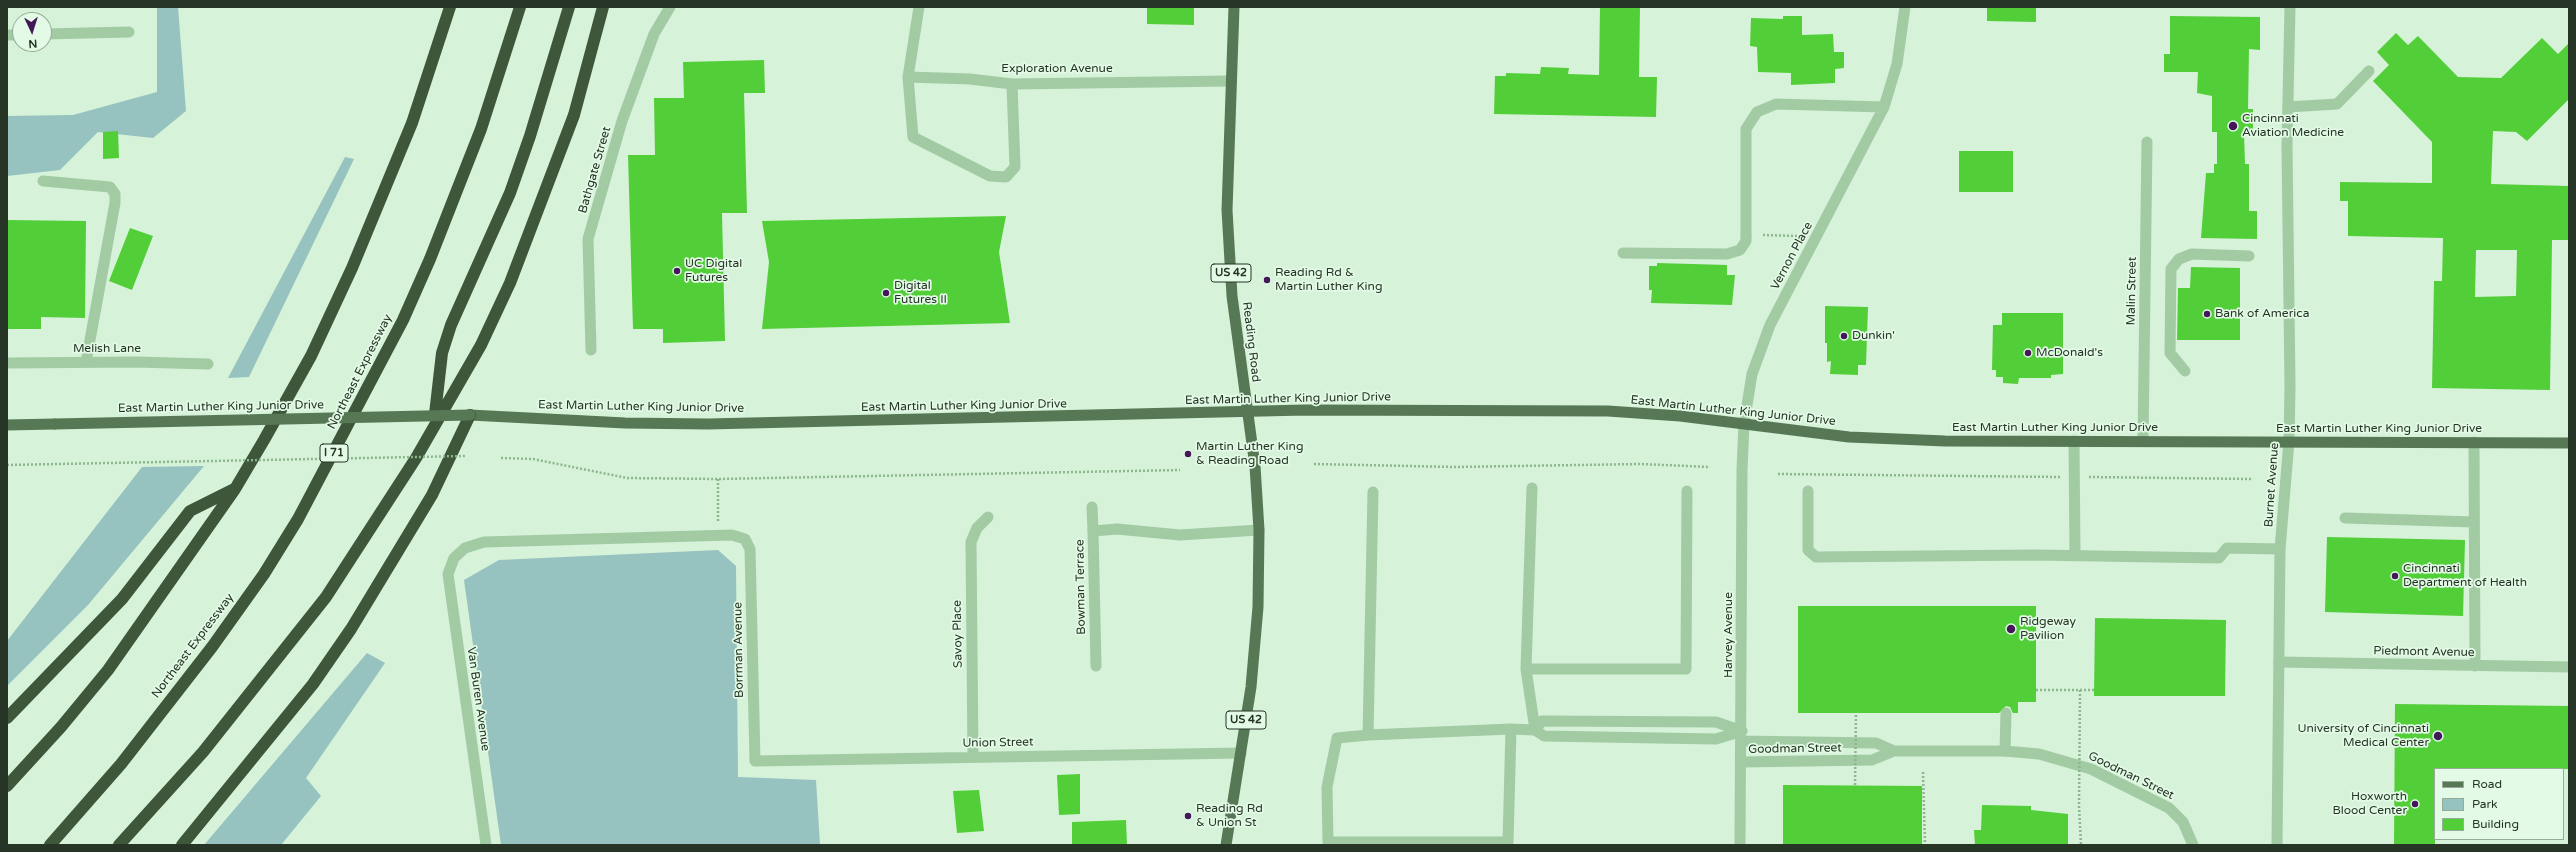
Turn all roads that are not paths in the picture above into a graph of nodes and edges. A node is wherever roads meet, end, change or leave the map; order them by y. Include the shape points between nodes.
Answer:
1 (450, 7) edge
2 (520, 7) edge
3 (569, 7) edge
4 (603, 7) edge
5 (670, 7) edge
6 (919, 7) edge
7 (1234, 7) edge
8 (1905, 7) edge
9 (2290, 7) edge
10 (129, 32) dead end
11 (52, 34) edge
12 (2369, 71) dead end
13 (908, 77) junction
14 (1230, 81) junction
15 (1012, 84) junction
16 (1884, 107) junction
17 (2288, 107) junction
18 (2147, 142) dead end
19 (43, 181) dead end
20 (1623, 253) dead end
21 (2249, 256) dead end
22 (590, 350) dead end
23 (86, 362) junction
24 (7, 363) edge
25 (208, 364) dead end
26 (2185, 371) dead end
27 (1247, 413) junction
28 (435, 414) junction
29 (470, 415) junction
30 (1744, 424) junction
31 (7, 425) edge
32 (2074, 441) junction
33 (2143, 441) junction
34 (2289, 441) junction
35 (2474, 442) junction
36 (2569, 443) edge
37 (1532, 488) dead end
38 (235, 489) junction
39 (1687, 491) dead end
40 (1808, 491) dead end
41 (1373, 492) dead end
42 (1092, 507) dead end
43 (988, 517) dead end
44 (2345, 518) dead end
45 (2474, 522) junction
46 (1259, 530) junction
47 (1093, 531) junction
48 (2280, 549) junction
49 (2075, 556) junction
50 (454, 558) joint
51 (2279, 662) junction
52 (1096, 666) dead end
53 (2475, 666) junction
54 (2569, 667) edge
55 (1526, 668) junction
56 (2006, 713) dead end
57 (7, 718) edge
58 (1511, 729) junction
59 (1535, 730) junction
60 (1368, 735) junction
61 (1741, 736) junction
62 (1894, 751) junction
63 (2005, 751) junction
64 (1241, 753) junction
65 (972, 757) junction
66 (755, 761) joint
67 (1741, 762) junction
68 (7, 786) edge
69 (50, 845) edge
70 (119, 845) edge
71 (182, 845) edge
72 (486, 845) edge
73 (1226, 845) edge
74 (1740, 845) edge
75 (2194, 845) edge
76 (2277, 845) edge

1 - 38 highway via 412,123 352,268 311,356
2 - 69 highway, Northeast Expressway / I 71 via 481,128 430,259 403,320 298,519 264,574 212,647 121,764
3 - 28 highway via 510,193 451,325 442,353
4 - 70 highway via 574,115 510,283 481,344 423,445 326,596 203,752
5 - 22 street, Bathgate Street via 654,34 622,122 588,239
6 - 13 street
7 - 14 main road, Reading Road / US 42
8 - 16 street, Vernon Place via 1897,64
9 - 17 street, Burnet Avenue
10 - 11 street
12 - 17 street via 2337,104
13 - 15 street, Exploration Avenue via 970,78
13 - 15 street via 913,136 990,176 1006,177 1015,167
14 - 15 street, Exploration Avenue
14 - 27 main road, Reading Road / US 42 via 1227,210 1232,296
16 - 20 street via 1776,104 1757,112 1746,129 1746,241 1740,250 1727,254
16 - 30 street, Vernon Place via 1768,329 1752,374
17 - 34 street, Burnet Avenue
18 - 33 street, Malin Street
19 - 23 street via 110,187 115,194
21 - 26 street via 2192,254 2179,259 2171,270 2170,353
23 - 24 street, Melish Lane
23 - 25 street, Melish Lane
27 - 29 main road, East Martin Luther King Junior Drive via 708,424 625,423
27 - 30 main road, East Martin Luther King Junior Drive via 1313,410 1608,411
27 - 46 main road, Reading Road / US 42 via 1255,466
28 - 29 main road, East Martin Luther King Junior Drive, bridge
28 - 31 main road, East Martin Luther King Junior Drive, bridge
29 - 71 highway, bridge via 432,495 372,595 313,684
30 - 32 main road, East Martin Luther King Junior Drive via 1849,437 1945,441
30 - 61 street, Harvey Avenue
32 - 33 main road, East Martin Luther King Junior Drive
32 - 49 street
33 - 34 main road, East Martin Luther King Junior Drive
34 - 35 main road, East Martin Luther King Junior Drive
34 - 48 street, Burnet Avenue
35 - 36 main road, East Martin Luther King Junior Drive
35 - 45 street
37 - 55 street
38 - 57 highway via 190,511 122,599
38 - 68 highway via 108,670
39 - 55 street via 1686,669
40 - 49 street via 1808,550 1816,557
41 - 60 street
42 - 47 street
43 - 65 street, Savoy Place via 977,528 971,542
44 - 45 street
45 - 53 street
46 - 47 street, Bowman Terrace via 1180,536 1117,529
46 - 64 main road, Reading Road / US 42 via 1254,654
47 - 52 street, Bowman Terrace
48 - 49 street via 2227,548 2219,558
48 - 51 street, Burnet Avenue
50 - 66 street, Borrman Avenue via 465,548 484,542 732,535 745,539 750,549
50 - 72 street, Van Buren Avenue via 448,574 449,591
51 - 53 street, Piedmont Avenue
51 - 76 street, Burnet Avenue
53 - 54 street, Piedmont Avenue
55 - 59 street
56 - 63 street
58 - 59 street
58 - 60 street
58 - 60 street via 1508,842 1328,842 1327,787 1337,738
59 - 61 street via 1544,736 1716,739
59 - 61 street via 1542,721 1716,722
61 - 62 street, Goodman Street via 1876,743
61 - 67 street, Harvey Avenue
62 - 63 street, Goodman Street
62 - 67 street, Goodman Street via 1872,760
63 - 75 street, Goodman Street via 2039,754 2091,769 2169,808 2183,822
64 - 65 street, Union Street
64 - 73 main road, Reading Road / US 42
65 - 66 street, Union Street
67 - 74 street, Harvey Avenue

